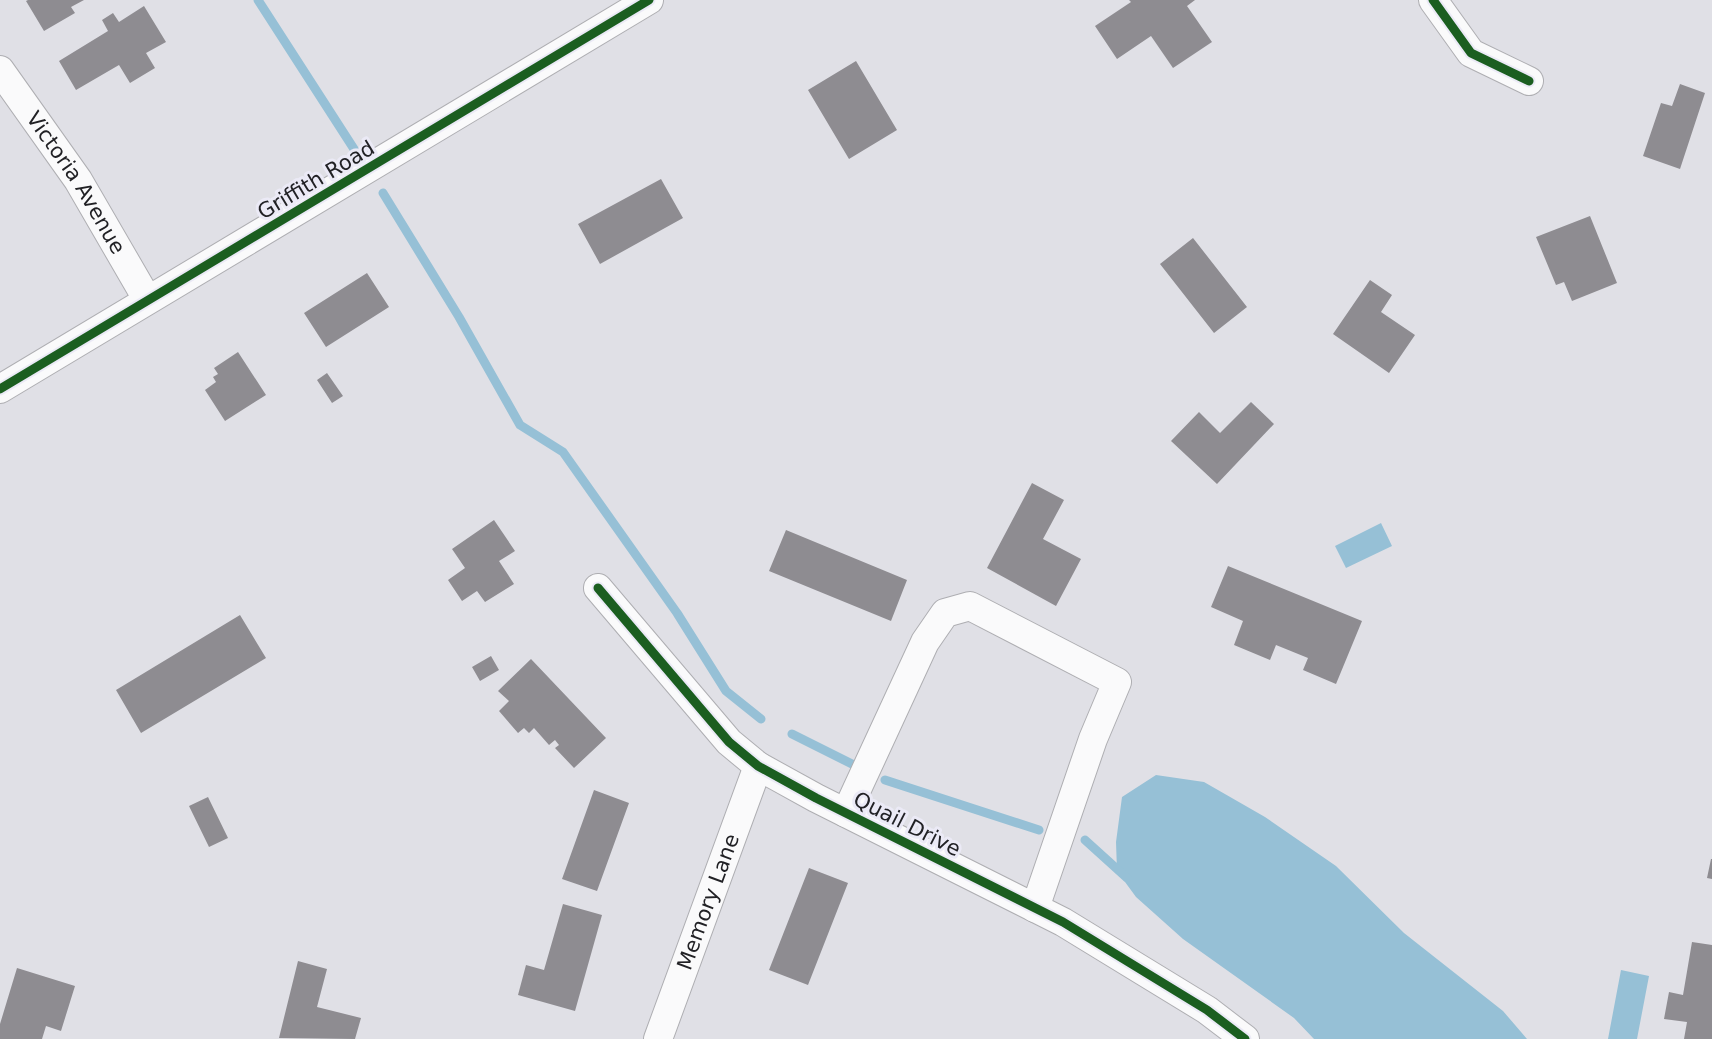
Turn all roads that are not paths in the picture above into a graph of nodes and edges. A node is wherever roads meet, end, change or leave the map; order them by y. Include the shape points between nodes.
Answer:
1 (649, 0) edge
2 (1434, 0) edge
3 (0, 70) edge
4 (1529, 81) dead end
5 (147, 299) junction
6 (0, 389) edge
7 (598, 588) dead end
8 (758, 766) junction
9 (846, 813) junction
10 (1035, 908) junction
11 (658, 1039) edge
12 (1245, 1039) edge

1 - 5 street, Griffith Road
2 - 4 street via 1471,53
3 - 5 street, Victoria Avenue via 78,180
5 - 6 street, Griffith Road
7 - 8 street, Quail Drive via 708,719
8 - 9 street, Quail Drive
8 - 11 street, Memory Lane
9 - 10 street, Quail Drive
9 - 10 street via 925,642 945,613 970,606 979,610 1117,682 1093,739
10 - 12 street, Quail Drive via 1207,1010

